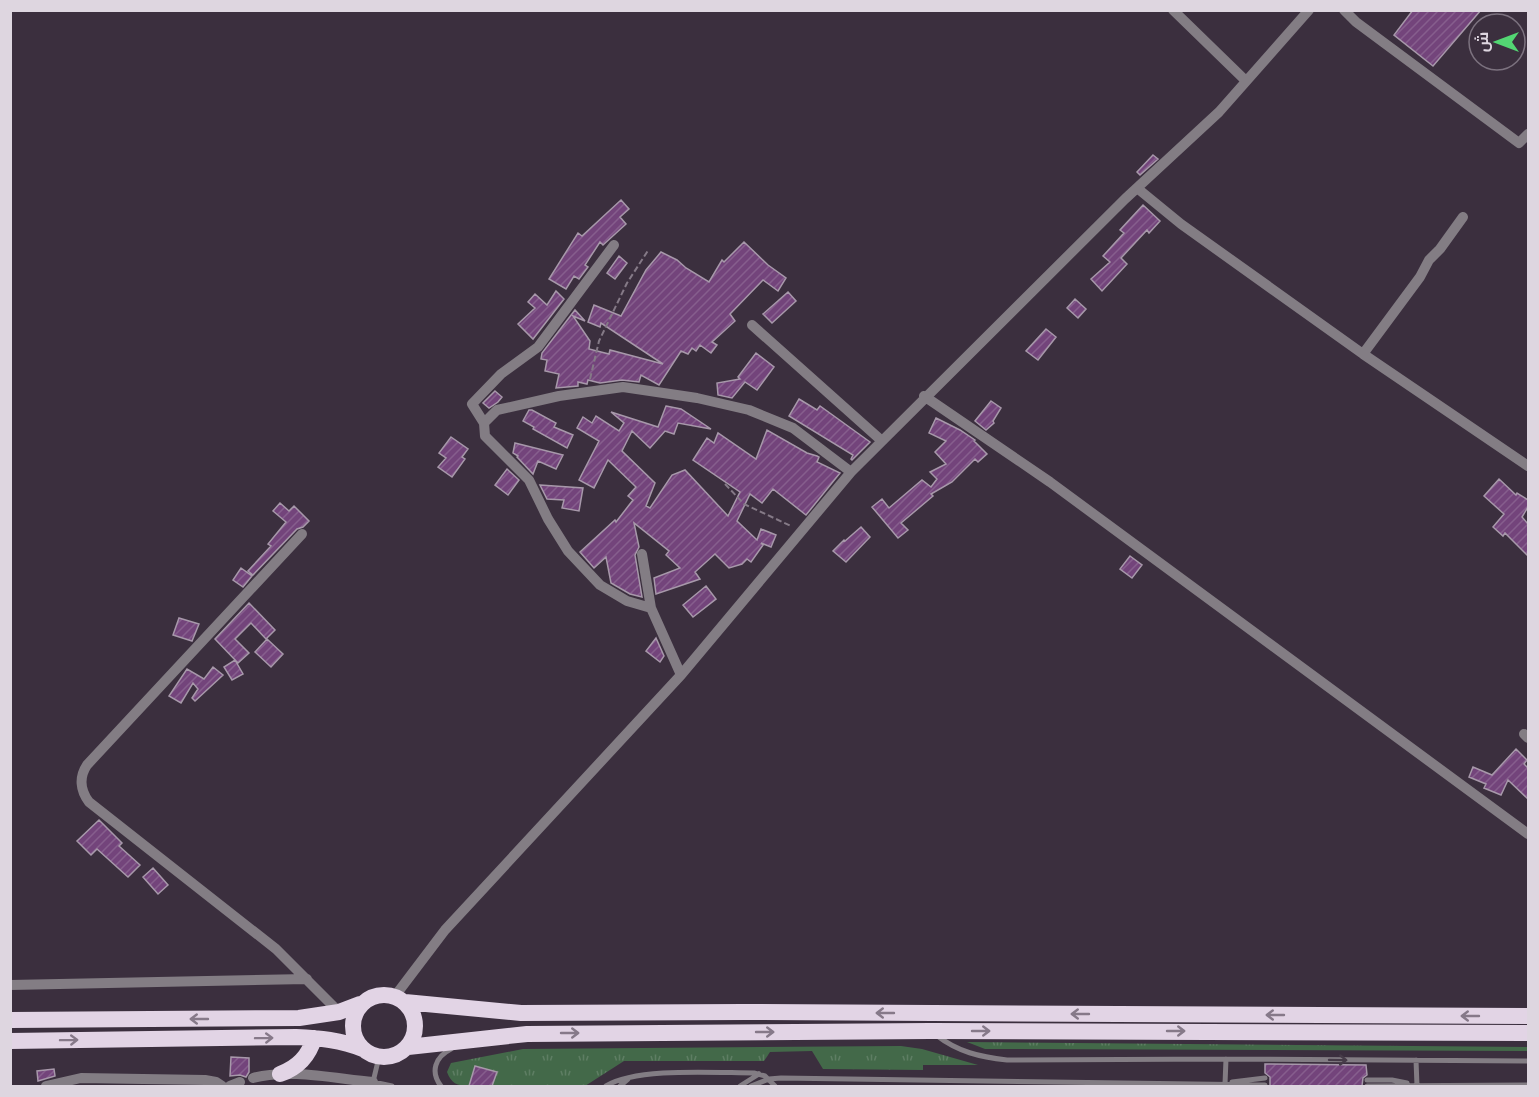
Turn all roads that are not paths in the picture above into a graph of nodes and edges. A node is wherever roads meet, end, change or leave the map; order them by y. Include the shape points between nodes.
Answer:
1 (1173, 10) edge
2 (1309, 10) edge
3 (1344, 10) edge
4 (1246, 81) junction
5 (1528, 134) edge
6 (1137, 188) junction
7 (1463, 217) dead end
8 (614, 245) dead end
9 (752, 325) dead end
10 (1363, 354) junction
11 (925, 397) junction
12 (484, 423) junction
13 (882, 441) junction
14 (1528, 466) edge
15 (851, 472) junction
16 (302, 534) dead end
17 (642, 554) dead end
18 (651, 608) junction
19 (681, 675) junction
20 (1528, 834) edge
21 (307, 979) junction
22 (10, 985) edge
23 (400, 999) junction
24 (360, 1004) junction
25 (339, 1012) junction
26 (1528, 1016) edge
27 (10, 1020) edge
28 (930, 1031) junction
29 (1528, 1033) edge
30 (527, 1034) junction
31 (314, 1038) junction
32 (10, 1041) edge
33 (408, 1047) junction
34 (363, 1049) junction
35 (379, 1057) junction
36 (1226, 1059) junction
37 (1416, 1060) junction
38 (1528, 1061) edge
39 (760, 1073) junction
40 (280, 1074) junction
41 (253, 1078) dead end
42 (628, 1078) junction
43 (769, 1079) junction
44 (1265, 1081) dead end
45 (1367, 1083) edge
46 (373, 1084) edge
47 (1228, 1085) edge
48 (1528, 1085) edge
49 (46, 1086) edge
50 (222, 1086) edge
51 (392, 1086) edge
52 (441, 1086) edge
53 (606, 1086) edge
54 (620, 1086) edge
55 (630, 1086) edge
56 (740, 1086) edge
57 (751, 1086) edge
58 (775, 1086) edge
59 (1416, 1086) edge

1 - 4 street
2 - 4 street
3 - 5 street via 1519,143
4 - 6 street via 1219,112
6 - 10 street
6 - 11 street
7 - 10 street
8 - 12 street via 538,347 501,374 472,404
9 - 13 street
10 - 14 street
11 - 13 street
11 - 20 street via 1060,489
12 - 15 street via 497,410 623,387 749,410 793,428
12 - 18 street via 485,436 529,480 568,551 600,585 627,601
13 - 15 street
15 - 19 street
16 - 21 street via 87,765 81,780 89,802 276,949
17 - 18 street
18 - 19 street
19 - 23 street via 445,930
21 - 22 street
21 - 25 street
23 - 24 highway via 382,994
26 -> 23 highway via 521,1013
23 - 33 highway via 413,1012 416,1024
24 - 25 highway
24 - 34 highway via 352,1027 355,1040
25 -> 27 highway via 299,1018
28 -> 29 highway
30 -> 28 highway
28 - 36 lane via 963,1051 998,1059
30 - 33 highway
30 - 52 lane via 450,1049 435,1064 435,1078
32 -> 31 highway
31 - 34 highway
31 - 40 highway via 301,1062
33 - 35 highway via 400,1054
34 - 35 highway
35 - 46 lane
36 -> 37 lane
36 - 47 lane
37 - 38 lane
37 - 59 lane
39 - 42 lane via 650,1074
39 - 43 lane
39 - 56 lane
40 - 41 street
40 - 46 street
42 - 53 lane
42 - 54 lane
42 - 55 lane
43 - 47 lane
43 - 57 lane
43 - 58 lane
44 - 47 lane via 1245,1079
45 - 59 lane via 1392,1080
46 - 51 lane
48 - 59 lane
49 - 50 street via 81,1078 205,1080

